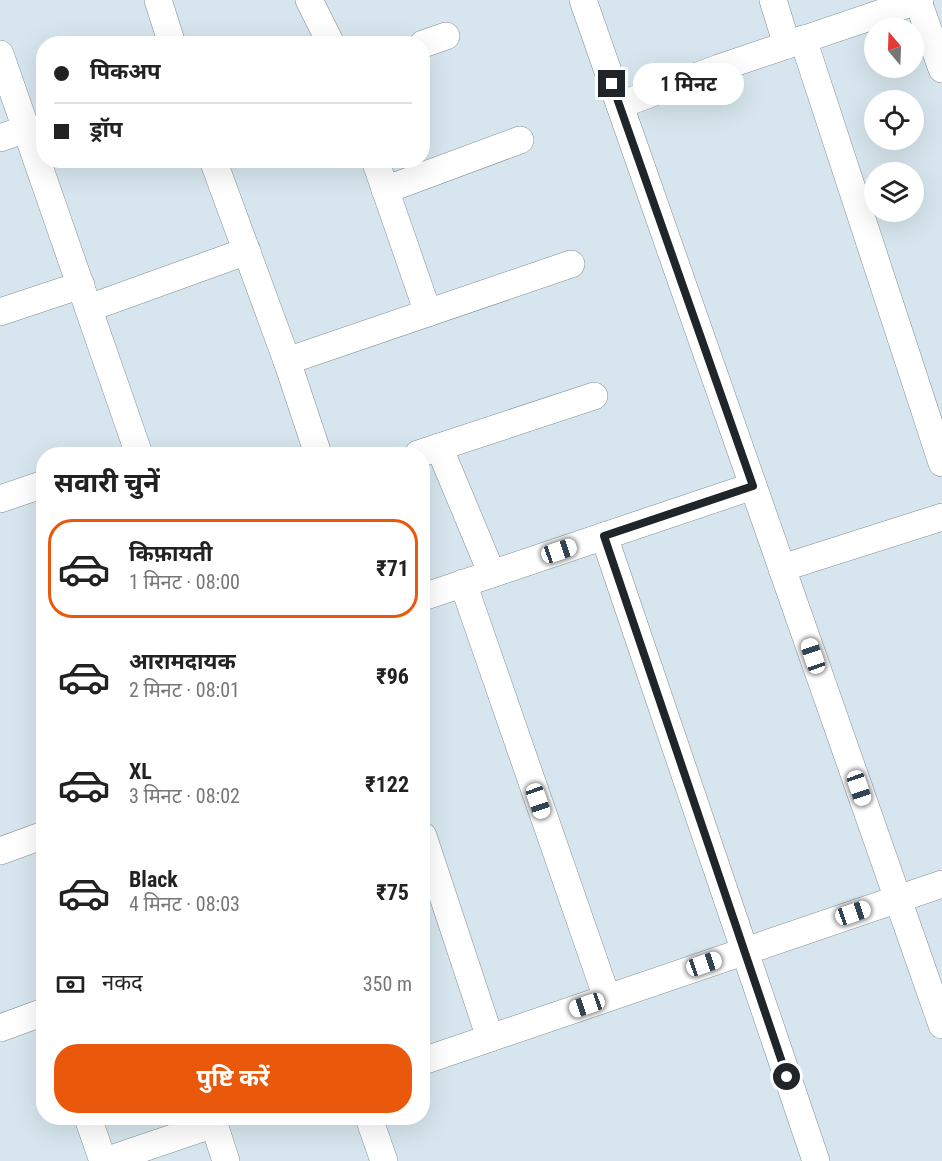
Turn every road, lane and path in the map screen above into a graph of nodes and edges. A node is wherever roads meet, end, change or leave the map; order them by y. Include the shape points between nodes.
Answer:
1 (158, 0) edge
2 (309, 0) edge
3 (583, 0) edge
4 (773, 0) edge
5 (919, 0) edge
6 (169, 36) edge
7 (327, 36) edge
8 (795, 42) junction
9 (0, 54) edge
10 (942, 69) edge
11 (620, 105) junction
12 (26, 129) junction
13 (0, 138) edge
14 (520, 140) dead end
15 (36, 157) edge
16 (40, 168) edge
17 (216, 168) edge
18 (378, 168) edge
19 (385, 190) junction
20 (247, 251) junction
21 (571, 264) dead end
22 (85, 296) junction
23 (0, 312) edge
24 (428, 313) junction
25 (287, 361) junction
26 (594, 396) dead end
27 (132, 447) edge
28 (316, 447) edge
29 (430, 451) edge
30 (430, 453) edge
31 (942, 463) edge
32 (753, 486) junction
33 (36, 487) edge
34 (0, 499) edge
35 (942, 518) edge
36 (604, 536) junction
37 (782, 568) junction
38 (492, 574) junction
39 (463, 583) junction
40 (430, 595) edge
41 (36, 838) edge
42 (0, 851) edge
43 (430, 857) edge
44 (942, 884) edge
45 (897, 898) junction
46 (743, 951) junction
47 (607, 998) junction
48 (36, 1015) edge
49 (942, 1025) edge
50 (0, 1028) edge
51 (490, 1038) junction
52 (430, 1059) edge
53 (91, 1125) edge
54 (202, 1125) edge
55 (214, 1125) edge
56 (371, 1125) edge
57 (104, 1161) edge
58 (226, 1161) edge
59 (384, 1161) edge
60 (816, 1161) edge

1 - 6 street
2 - 7 street
3 - 11 street
4 - 8 street
5 - 8 street
5 - 10 street
8 - 11 street
8 - 31 street
9 - 12 street
11 - 32 street
12 - 13 street
12 - 15 street
14 - 19 street
16 - 22 street
17 - 20 street
18 - 19 street
19 - 24 street
20 - 22 street
20 - 25 street
21 - 24 street
22 - 23 street
22 - 27 street
24 - 25 street
25 - 28 street
26 - 29 street
30 - 38 street
32 - 36 street
32 - 37 street
33 - 34 street
35 - 37 street
36 - 38 street
36 - 46 street
37 - 45 street
38 - 39 street
39 - 40 street
39 - 47 street
41 - 42 street
43 - 51 street
44 - 45 street
45 - 46 street
45 - 49 street
46 - 47 street
46 - 60 street
47 - 51 street
48 - 50 street
51 - 52 street
53 - 57 street
54 - 57 street
55 - 58 street
56 - 59 street

